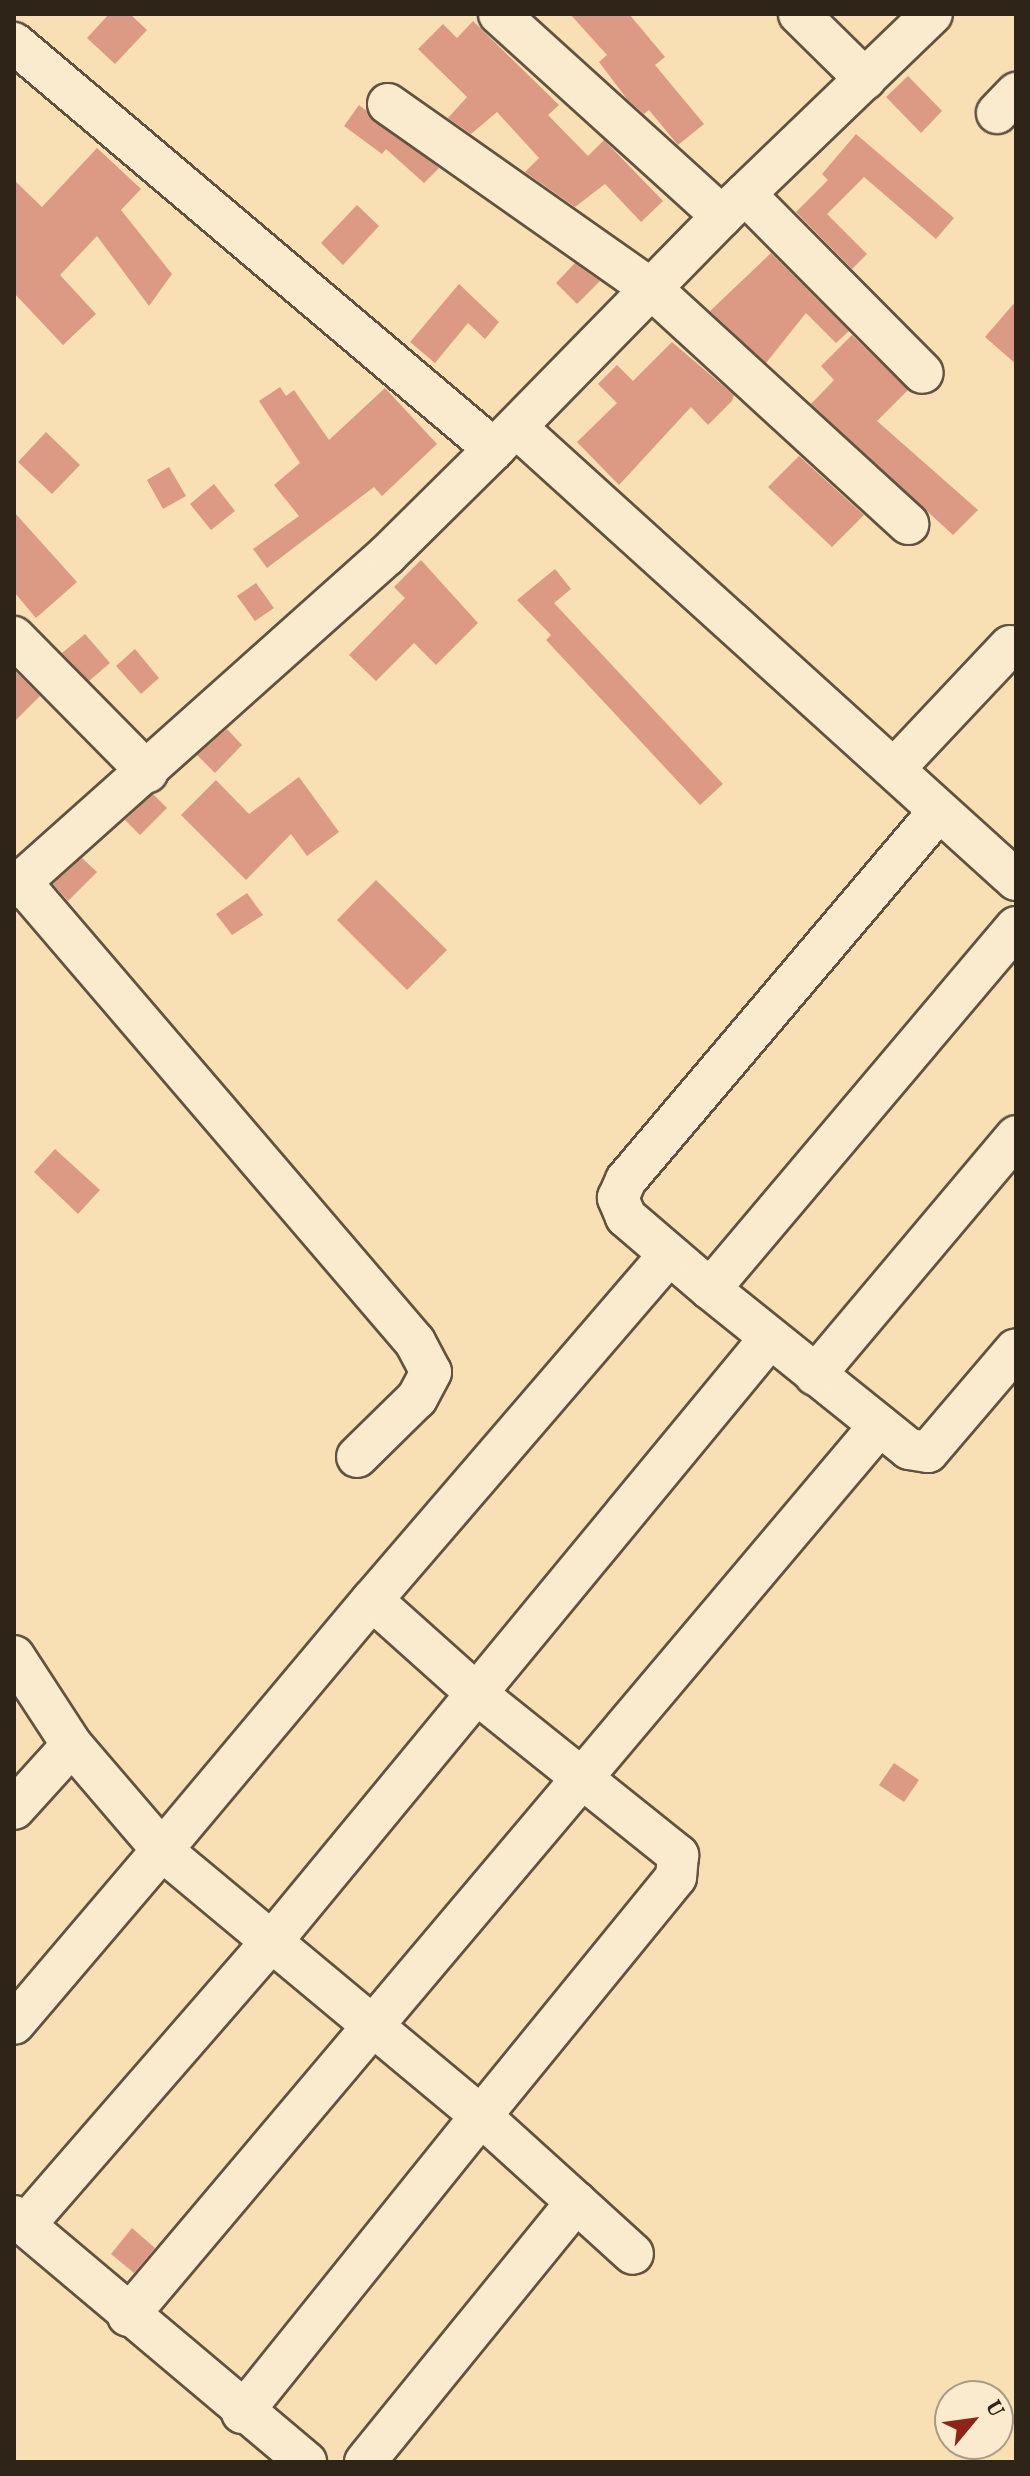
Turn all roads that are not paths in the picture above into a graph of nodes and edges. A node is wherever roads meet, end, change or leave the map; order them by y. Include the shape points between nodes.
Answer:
1 (499, 14) edge
2 (799, 14) edge
3 (932, 14) edge
4 (14, 43) edge
5 (865, 79) junction
6 (388, 104) dead end
7 (734, 205) junction
8 (654, 291) junction
9 (923, 373) dead end
10 (505, 438) junction
11 (908, 524) dead end
12 (14, 637) edge
13 (1010, 646) dead end
14 (894, 769) junction
15 (147, 772) junction
16 (939, 811) junction
17 (1010, 862) edge
18 (18, 885) edge
19 (1016, 927) edge
20 (1016, 1136) edge
21 (669, 1255) junction
22 (710, 1289) junction
23 (769, 1339) junction
24 (1016, 1349) edge
25 (815, 1375) junction
26 (879, 1426) junction
27 (357, 1457) dead end
28 (372, 1600) junction
29 (14, 1656) edge
30 (477, 1694) junction
31 (72, 1745) junction
32 (585, 1781) junction
33 (14, 1809) edge
34 (162, 1850) junction
35 (273, 1940) junction
36 (14, 2024) edge
37 (375, 2026) junction
38 (481, 2116) junction
39 (576, 2202) junction
40 (19, 2221) edge
41 (633, 2254) dead end
42 (128, 2316) junction
43 (242, 2413) junction
44 (306, 2462) edge
45 (365, 2462) edge

1 - 7 street
2 - 5 street
3 - 5 street
4 - 10 street
5 - 7 street
6 - 8 street
7 - 8 street
7 - 9 street
8 - 10 street
8 - 11 street
10 - 14 street
10 - 15 street via 387,555
12 - 15 street
13 - 14 street
14 - 16 street
15 - 18 street
16 - 17 street
16 - 21 street via 626,1180 618,1198 626,1217
18 - 27 street via 415,1342 431,1372 417,1398
19 - 22 street
20 - 25 street
21 - 22 street
21 - 28 street
22 - 23 street
23 - 25 street
23 - 30 street
24 - 26 street via 928,1452 909,1449
25 - 26 street
26 - 32 street
28 - 30 street
28 - 34 street
29 - 31 street
30 - 32 street
30 - 35 street
31 - 33 street
31 - 34 street
32 - 37 street
32 - 38 street via 678,1855 676,1877
34 - 35 street
34 - 36 street
35 - 37 street
35 - 40 street
37 - 38 street
37 - 42 street
38 - 39 street
38 - 43 street
39 - 41 street
39 - 45 street
40 - 42 street
42 - 43 street
43 - 44 street

